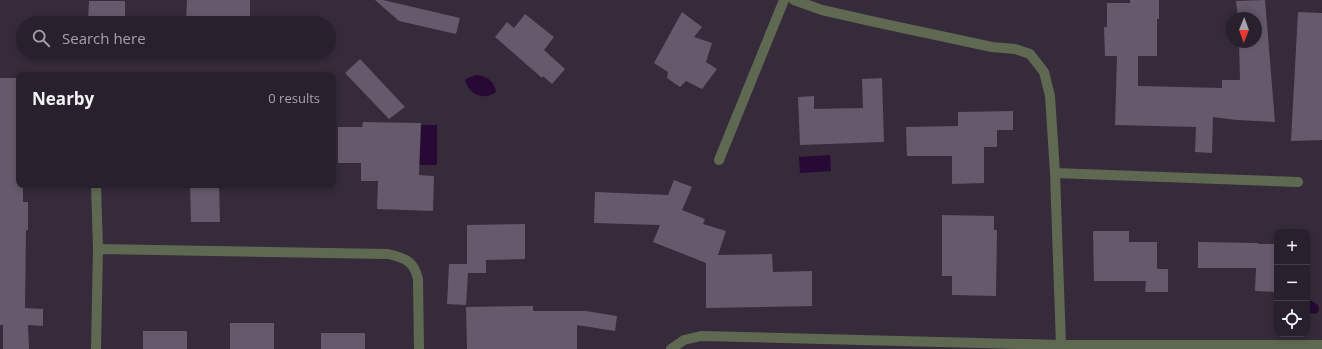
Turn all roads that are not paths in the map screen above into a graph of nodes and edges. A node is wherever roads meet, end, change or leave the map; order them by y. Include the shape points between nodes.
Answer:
1 (784, 0) edge
2 (794, 0) edge
3 (719, 160) dead end
4 (1056, 173) junction
5 (1298, 182) dead end
6 (96, 188) edge
7 (98, 249) junction
8 (1061, 345) junction
9 (1322, 345) edge
10 (96, 349) edge
11 (419, 349) edge
12 (671, 349) edge

1 - 3 street
2 - 4 street via 822,10 1030,54 1044,72 1050,96
4 - 5 street
4 - 8 street
6 - 7 street
7 - 10 street
7 - 11 street via 388,254 400,257 410,262 416,270 418,279
8 - 9 street
8 - 12 street via 701,336 684,340

